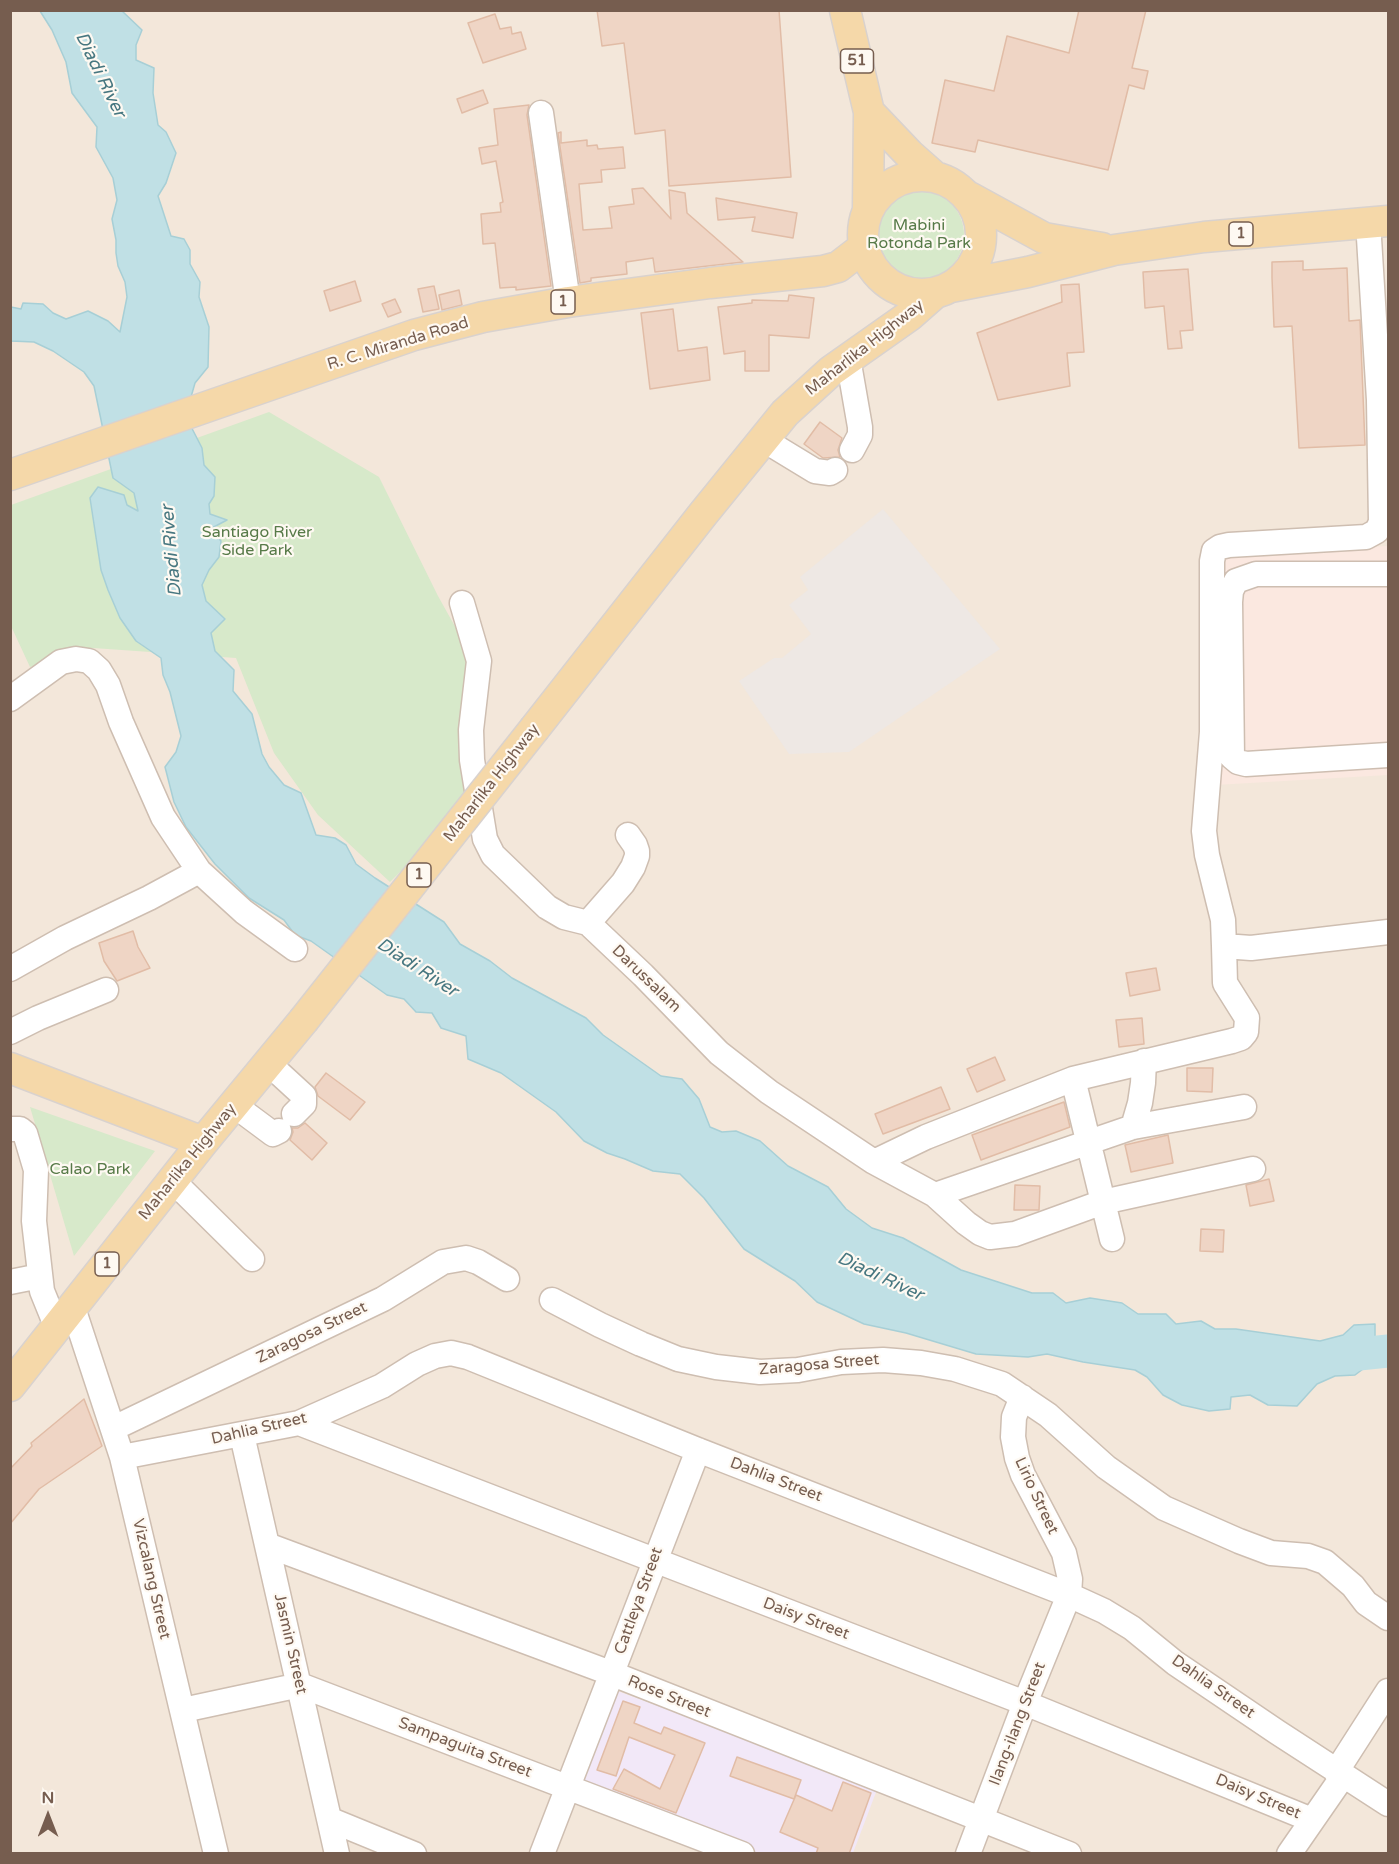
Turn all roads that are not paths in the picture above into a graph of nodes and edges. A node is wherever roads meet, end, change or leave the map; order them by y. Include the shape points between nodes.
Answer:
1 (845, 10) edge
2 (868, 112) junction
3 (541, 113) dead end
4 (935, 177) junction
5 (969, 197) junction
6 (868, 210) junction
7 (1378, 221) edge
8 (864, 247) junction
9 (1114, 250) junction
10 (943, 291) junction
11 (568, 302) junction
12 (848, 358) junction
13 (764, 440) junction
14 (852, 450) dead end
15 (835, 470) dead end
16 (10, 475) edge
17 (1389, 574) edge
18 (462, 603) dead end
19 (10, 699) edge
20 (1389, 755) edge
21 (628, 835) dead end
22 (199, 871) junction
23 (588, 923) junction
24 (1389, 932) edge
25 (1224, 946) junction
26 (295, 949) dead end
27 (10, 969) edge
28 (106, 990) dead end
29 (10, 1032) edge
30 (10, 1053) edge
31 (1144, 1061) junction
32 (268, 1063) junction
33 (10, 1068) edge
34 (1073, 1079) junction
35 (50, 1083) junction
36 (234, 1105) junction
37 (1244, 1107) dead end
38 (1133, 1127) junction
39 (10, 1129) edge
40 (1089, 1141) junction
41 (203, 1142) junction
42 (874, 1162) junction
43 (1253, 1169) dead end
44 (173, 1181) junction
45 (935, 1195) junction
46 (1103, 1202) junction
47 (1112, 1239) dead end
48 (252, 1259) dead end
49 (40, 1276) junction
50 (507, 1279) dead end
51 (10, 1282) edge
52 (552, 1300) dead end
53 (65, 1318) junction
54 (10, 1386) edge
55 (1022, 1397) junction
56 (299, 1423) junction
57 (114, 1428) junction
58 (242, 1435) junction
59 (698, 1450) junction
60 (122, 1456) junction
61 (267, 1545) junction
62 (654, 1560) junction
63 (1069, 1595) junction
64 (1389, 1618) edge
65 (613, 1674) junction
66 (300, 1685) junction
67 (1389, 1691) edge
68 (1025, 1703) junction
69 (183, 1710) junction
70 (1339, 1774) junction
71 (569, 1787) junction
72 (1389, 1804) edge
73 (331, 1820) junction
74 (982, 1820) junction
75 (1312, 1820) junction
76 (216, 1854) edge
77 (337, 1854) edge
78 (414, 1854) edge
79 (542, 1854) edge
80 (742, 1854) edge
81 (968, 1854) edge
82 (1069, 1854) edge
83 (1289, 1854) edge

1 - 2 main road, 51
2 - 4 main road
2 - 6 main road, 51
3 - 11 street
4 - 5 main road, 1 via 954,184
4 - 6 main road via 915,176 896,182
5 - 9 main road, 1 via 1044,238
5 - 10 main road, 1 via 979,216 979,257 968,274
6 - 8 main road via 863,228
7 - 9 main road, Maharlika Highway / 1 via 1204,237
7 - 25 street via 1382,507 1377,531 1366,537 1229,545 1214,551 1212,732 1204,831 1223,920
8 - 10 main road, 1 via 870,264 897,289 915,294
8 - 11 main road, R. C. Miranda Road / 1 via 838,267 823,271
9 - 10 main road, Maharlika Highway / 1
10 - 12 main road, Maharlika Highway / 1
11 - 16 main road, R. C. Miranda Road / 1 via 483,317 414,335
12 - 13 main road, Maharlika Highway / 1 via 807,391
12 - 14 street via 860,427
13 - 15 street via 815,471
13 - 32 main road, Maharlika Highway / 1, bridge
17 - 20 street via 1256,574 1236,581 1231,591 1230,626 1232,758 1246,764
18 - 23 street, Darussalam via 479,661 471,730 472,760 485,839 493,855 547,907 564,917
19 - 22 street via 61,662 89,661 99,670 163,817
21 - 23 street via 637,850 633,867
22 - 26 street via 244,912
22 - 27 street
23 - 42 street, Darussalam via 719,1053 769,1092
24 - 25 street via 1251,948
25 - 31 street via 1225,983 1247,1018 1246,1032 1232,1041
28 - 29 street
30 - 35 street
31 - 34 street
31 - 38 street
32 - 36 main road, Maharlika Highway / 1
32 - 36 street via 304,1096 304,1104 273,1134
33 - 35 main road
34 - 40 street
34 - 42 street via 926,1137
35 - 41 main road
36 - 41 main road, Maharlika Highway / 1
37 - 38 street
38 - 40 street
39 - 49 street, Vizcalang Street via 25,1133 36,1170 34,1221
40 - 45 street
40 - 46 street
41 - 44 main road, Maharlika Highway / 1
42 - 45 street, Darussalam
43 - 46 street, Darussalam
44 - 48 street
44 - 53 main road, Maharlika Highway / 1
45 - 46 street, Darussalam via 990,1237 1015,1234
46 - 47 street
49 - 51 street
49 - 53 street, Vizcalang Street via 42,1291
50 - 57 street, Zaragosa Street via 466,1258 443,1262 383,1299
52 - 55 street, Zaragosa Street via 678,1359 716,1367 760,1372 842,1362 921,1363 981,1376
53 - 54 main road, Maharlika Highway / 1
53 - 57 street, Vizcalang Street
55 - 63 street, Lirio Street via 1014,1417 1017,1458 1064,1554
55 - 64 street, Zaragosa Street via 1048,1414 1106,1467 1164,1508 1271,1553 1308,1556 1325,1562 1366,1603
56 - 58 street, Dahlia Street
56 - 59 street, Dahlia Street via 382,1386 417,1364 451,1353
56 - 62 street, Daisy Street
57 - 60 street, Vizcalang Street
58 - 60 street, Dahlia Street
58 - 61 street, Jasmin Street
59 - 62 street, Cattleya Street
59 - 63 street, Dahlia Street
60 - 69 street, Vizcalang Street
61 - 65 street, Rose Street
61 - 66 street, Jasmin Street
62 - 65 street, Cattleya Street
62 - 68 street, Daisy Street
63 - 68 street, Ilang-ilang Street
63 - 70 street, Dahlia Street via 1132,1628 1175,1663
65 - 71 street, Cattleya Street
65 - 74 street, Rose Street
66 - 69 street
66 - 71 street, Sampaguita Street
66 - 73 street, Jasmin Street
67 - 70 street
68 - 74 street, Ilang-ilang Street
68 - 75 street, Daisy Street
69 - 76 street, Vizcalang Street
70 - 72 street, Dahlia Street
70 - 75 street
71 - 79 street, Cattleya Street
71 - 80 street, Sampaguita Street
73 - 77 street, Jasmin Street
73 - 78 street
74 - 81 street, Ilang-ilang Street
74 - 82 street, Rose Street
75 - 83 street

